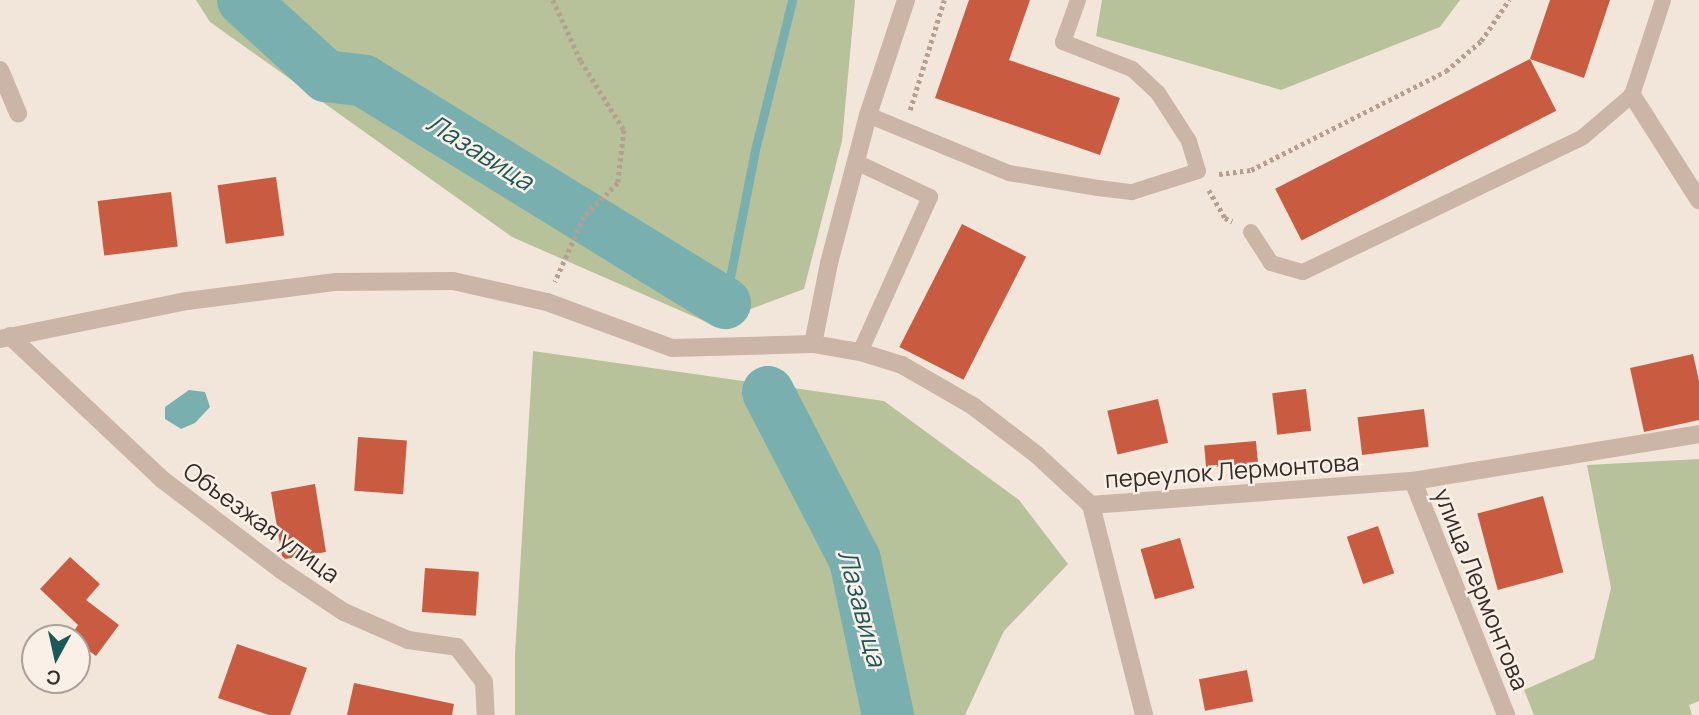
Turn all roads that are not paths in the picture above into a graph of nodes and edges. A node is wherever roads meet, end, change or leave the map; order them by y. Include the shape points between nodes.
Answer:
1 (906, 0) edge
2 (1078, 0) edge
3 (1663, 0) edge
4 (0, 70) edge
5 (1633, 95) junction
6 (18, 113) dead end
7 (868, 115) junction
8 (856, 162) junction
9 (1699, 200) edge
10 (1251, 232) road end
11 (5, 338) edge
12 (813, 344) junction
13 (860, 352) junction
14 (1699, 434) edge
15 (1413, 481) junction
16 (1091, 505) junction
17 (486, 715) edge
18 (1144, 715) edge
19 (1506, 715) edge

1 - 7 street
2 - 7 lane via 1063,41 1132,69 1158,93 1189,141 1198,171 1132,192 1060,182 1009,173
3 - 5 lane
4 - 6 street
5 - 9 street
5 - 10 lane via 1583,137 1303,272 1271,263
7 - 8 street
8 - 12 street
8 - 13 lane via 930,197
11 - 12 street, переулок Лермонтова via 187,301 336,282 453,281 547,302 672,348
11 - 17 street, Объезжая улица via 163,480 281,570 344,611 408,640 457,648 484,682
12 - 13 street, переулок Лермонтова
13 - 16 street, переулок Лермонтова via 902,365 974,406
14 - 15 street, переулок Лермонтова
15 - 16 street, переулок Лермонтова
15 - 19 street, улица Лермонтова
16 - 18 street

